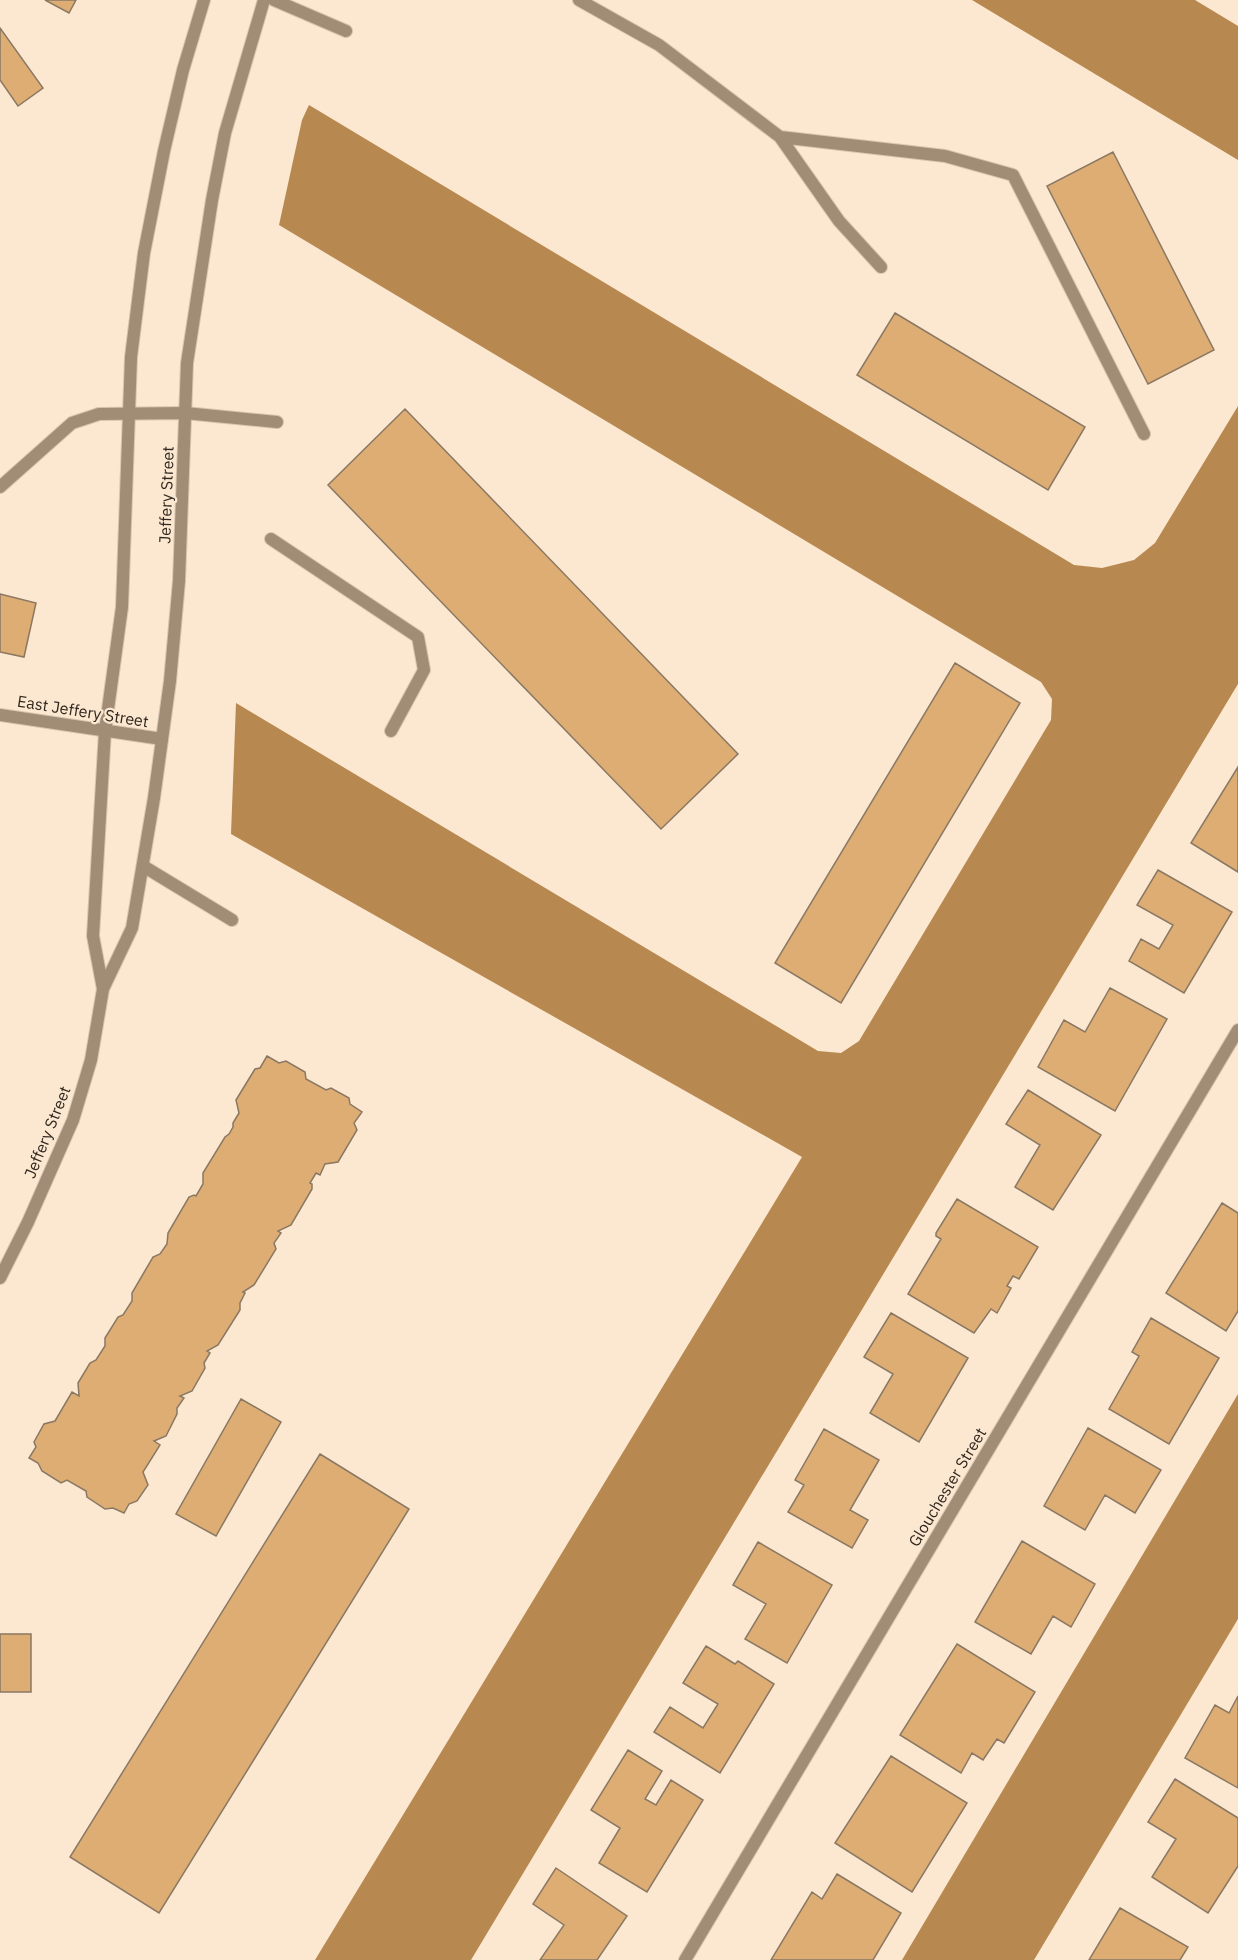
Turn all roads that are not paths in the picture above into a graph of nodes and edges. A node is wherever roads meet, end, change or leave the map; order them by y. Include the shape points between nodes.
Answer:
1 (204, 0) edge
2 (264, 0) edge
3 (274, 0) edge
4 (579, 0) edge
5 (346, 31) dead end
6 (780, 136) junction
7 (881, 267) dead end
8 (129, 413) junction
9 (185, 413) junction
10 (277, 422) dead end
11 (1144, 434) dead end
12 (0, 487) edge
13 (271, 539) dead end
14 (0, 715) edge
15 (105, 730) junction
16 (391, 731) dead end
17 (162, 739) junction
18 (142, 866) junction
19 (231, 920) dead end
20 (103, 989) junction
21 (1238, 1030) edge
22 (0, 1278) edge
23 (685, 1960) edge

1 - 8 street, Jeffery Street via 183,70 144,253 131,357
2 - 9 street, Jeffery Street via 225,133 212,200 187,363
3 - 5 street
4 - 6 street via 659,45
6 - 7 street via 839,221
6 - 11 street via 945,156 1013,175
8 - 9 street
8 - 12 street via 99,414 72,423
8 - 15 street, Jeffery Street via 122,607
9 - 10 street
9 - 17 street, Jeffery Street via 179,581
13 - 16 street via 418,637 424,670
14 - 15 street, East Jeffery Street
15 - 17 street, East Jeffery Street
15 - 20 street, Jeffery Street via 93,936
17 - 18 street, Jeffery Street
18 - 19 street
18 - 20 street, Jeffery Street via 132,927
20 - 22 street, Jeffery Street via 91,1060 73,1120
21 - 23 street, Glouchester Street

